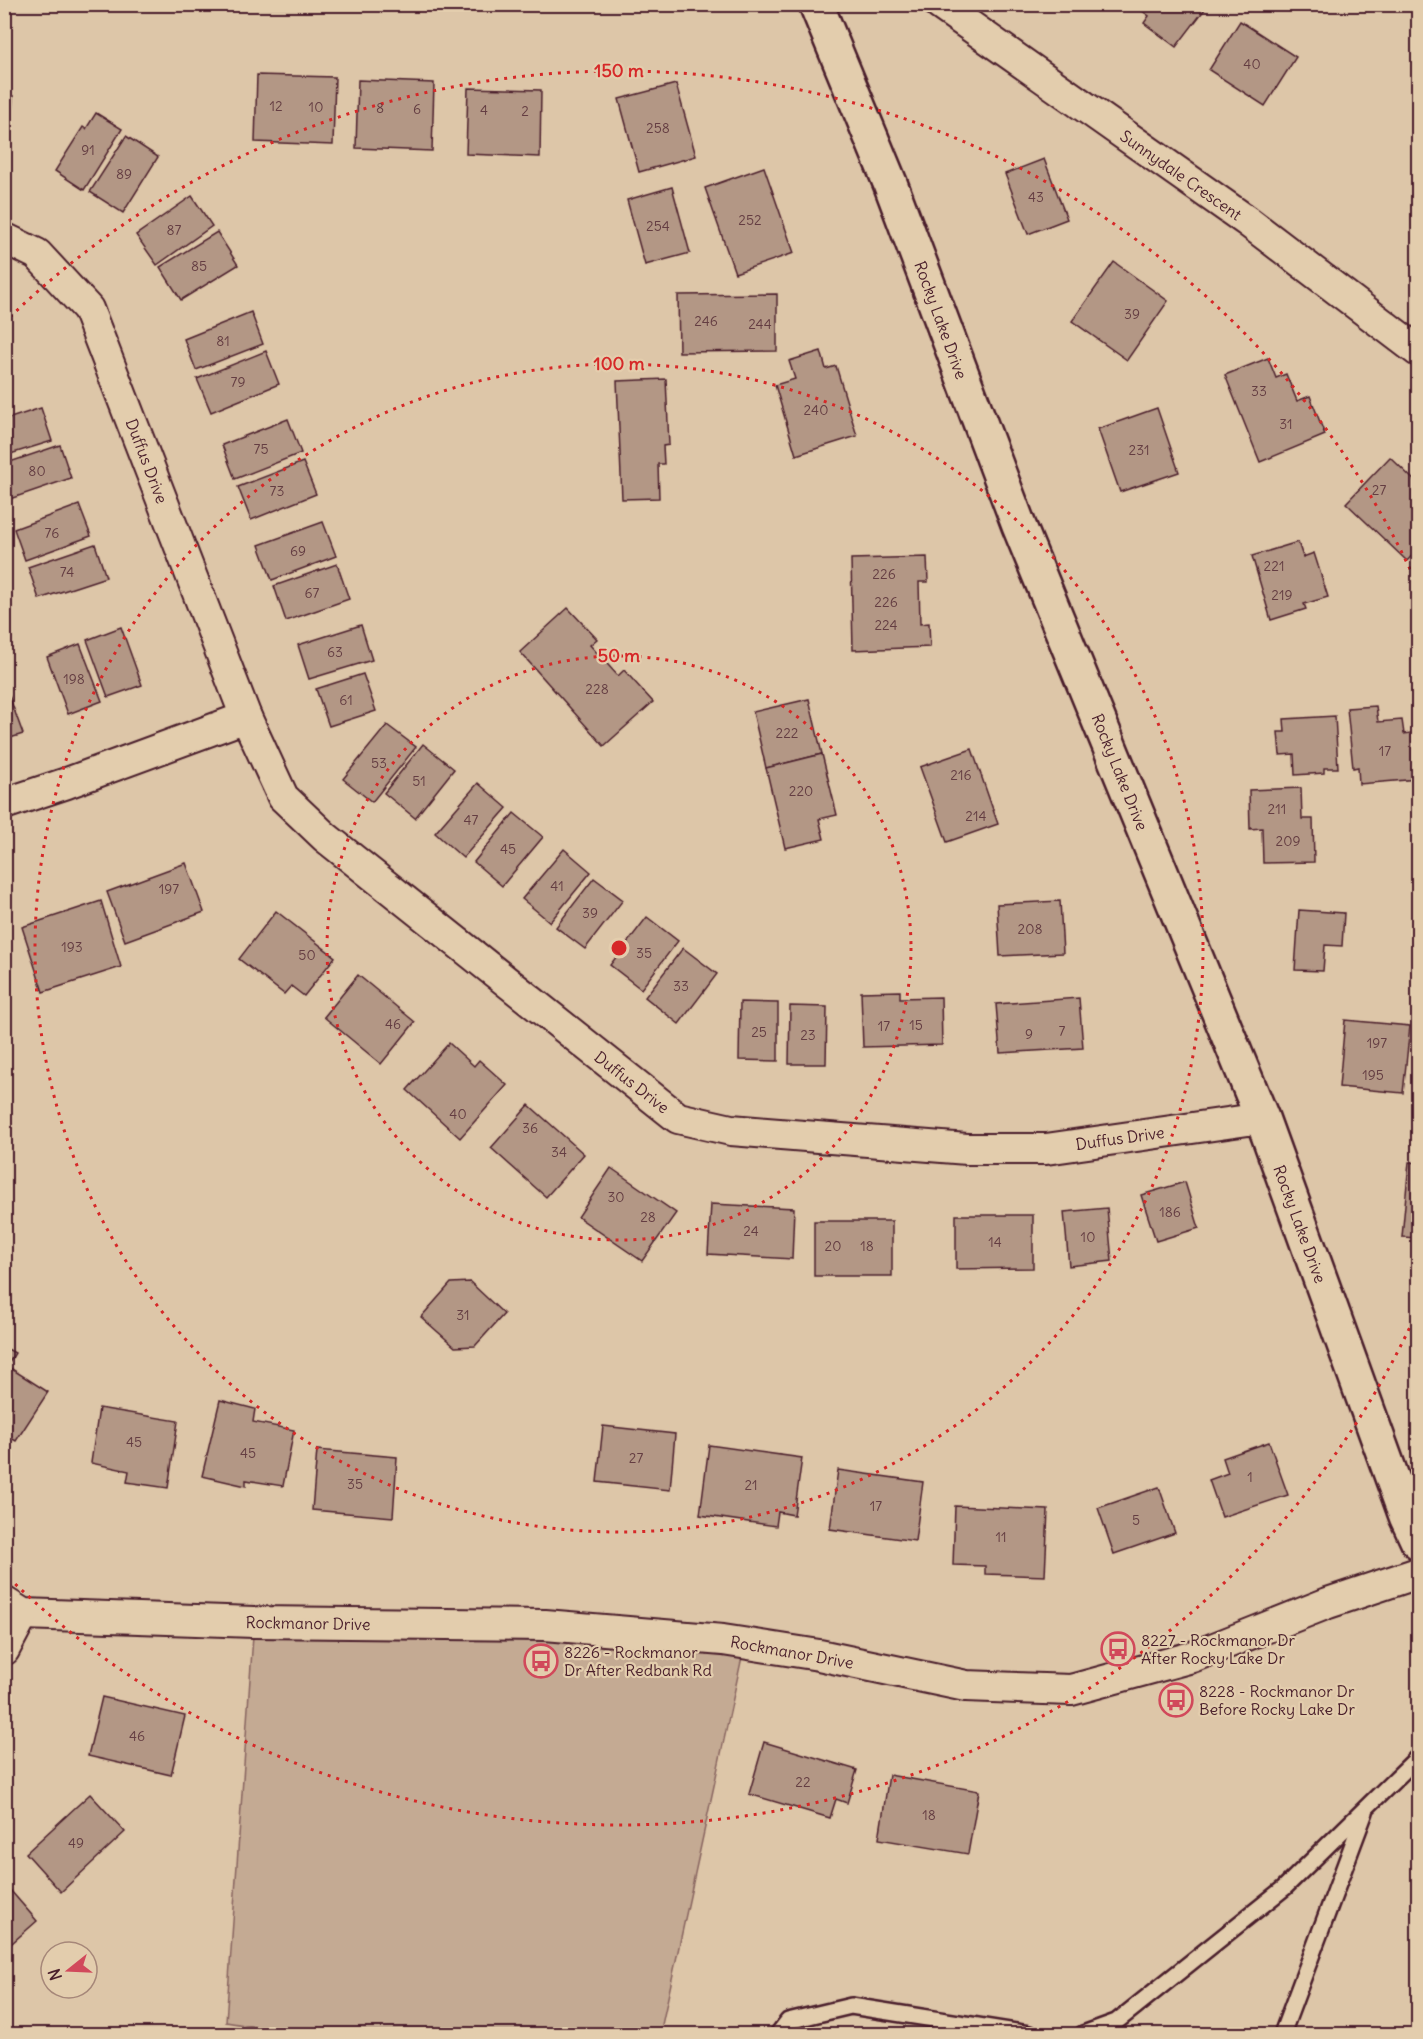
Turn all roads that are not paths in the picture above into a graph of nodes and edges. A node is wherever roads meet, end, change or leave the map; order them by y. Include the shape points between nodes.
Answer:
1 (816, 4) edge
2 (939, 4) edge
3 (4, 238) edge
4 (1419, 351) edge
5 (246, 717) junction
6 (4, 804) edge
7 (1262, 1118) junction
8 (1419, 1542) edge
9 (1419, 1573) edge
10 (14, 1608) edge
11 (4, 1650) edge
12 (1419, 1757) edge
13 (1367, 1807) junction
14 (778, 2034) edge
15 (1029, 2034) edge
16 (1083, 2034) edge
17 (1282, 2034) edge

1 - 7 main road, Rocky Lake Drive via 890,183 1019,526
2 - 4 street, Sunnydale Crescent via 1247,221
3 - 5 street, Duffus Drive via 37,254 88,309
5 - 6 street
5 - 7 street, Duffus Drive via 283,797 325,837 678,1118 731,1130 967,1149 1046,1149
7 - 8 main road, Rocky Lake Drive via 1406,1516
9 - 10 street, Rockmanor Drive via 1328,1603 1192,1657 1071,1690 966,1686 819,1654 723,1640 545,1625 254,1622
10 - 11 street
12 - 13 lane
13 - 16 lane via 1284,1888 1116,2022
13 - 17 lane
14 - 15 lane via 788,2021 851,2006

